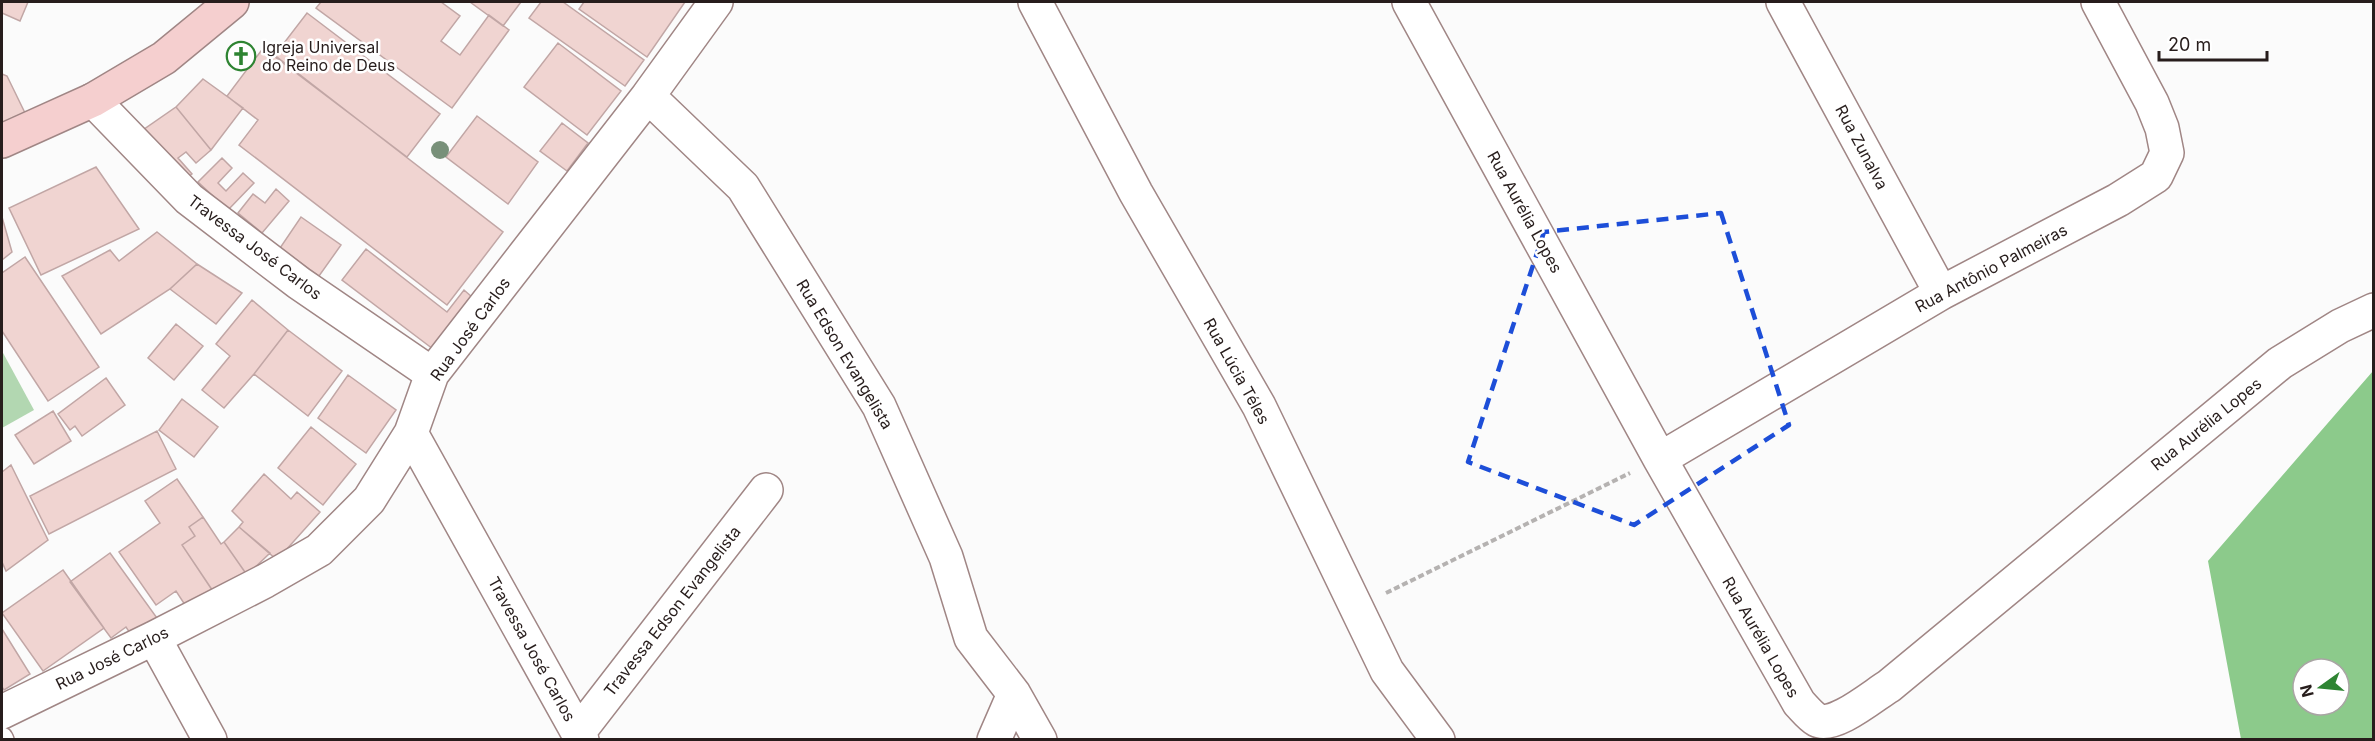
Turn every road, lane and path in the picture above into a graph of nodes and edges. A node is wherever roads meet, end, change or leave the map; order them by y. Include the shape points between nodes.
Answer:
1 (232, 2) edge
2 (716, 2) edge
3 (1035, 2) edge
4 (1409, 2) edge
5 (1783, 2) edge
6 (2098, 2) edge
7 (648, 96) junction
8 (93, 100) junction
9 (2, 141) edge
10 (1941, 293) junction
11 (2373, 310) edge
12 (432, 374) junction
13 (411, 433) junction
14 (1660, 459) junction
15 (766, 490) dead end
16 (1356, 608) junction
17 (154, 638) junction
18 (1014, 694) junction
19 (2, 711) edge
20 (580, 736) edge
21 (210, 740) edge
22 (994, 740) edge
23 (1040, 740) edge
24 (1438, 740) edge

1 - 8 main road via 164,58
2 - 7 street, Rua José Carlos
3 - 16 street, Rua Lúcia Téles via 1136,193 1259,406
4 - 14 street, Rua Aurélia Lopes
5 - 10 street, Rua Zunalva
6 - 10 street, Rua Antônio Palmeiras via 2162,128 2167,153 2156,176
7 - 12 street, Rua José Carlos
7 - 18 street, Rua Edson Evangelista via 743,187 879,406 946,557 971,638
8 - 9 main road
8 - 12 street, Travessa José Carlos via 189,199 299,283
10 - 14 street, Rua Antônio Palmeiras
11 - 14 street, Rua Aurélia Lopes via 2280,363 1889,686 1828,722 1817,720 1798,703
12 - 13 street, Rua José Carlos
13 - 17 street, Rua José Carlos via 369,500 319,550
13 - 20 street, Travessa José Carlos
14 - 16 path
15 - 20 street, Travessa Edson Evangelista
16 - 24 street, Rua Lúcia Téles via 1387,671
17 - 19 street, Rua José Carlos
17 - 21 street
18 - 22 street
18 - 23 street, Rua Edson Evangelista

